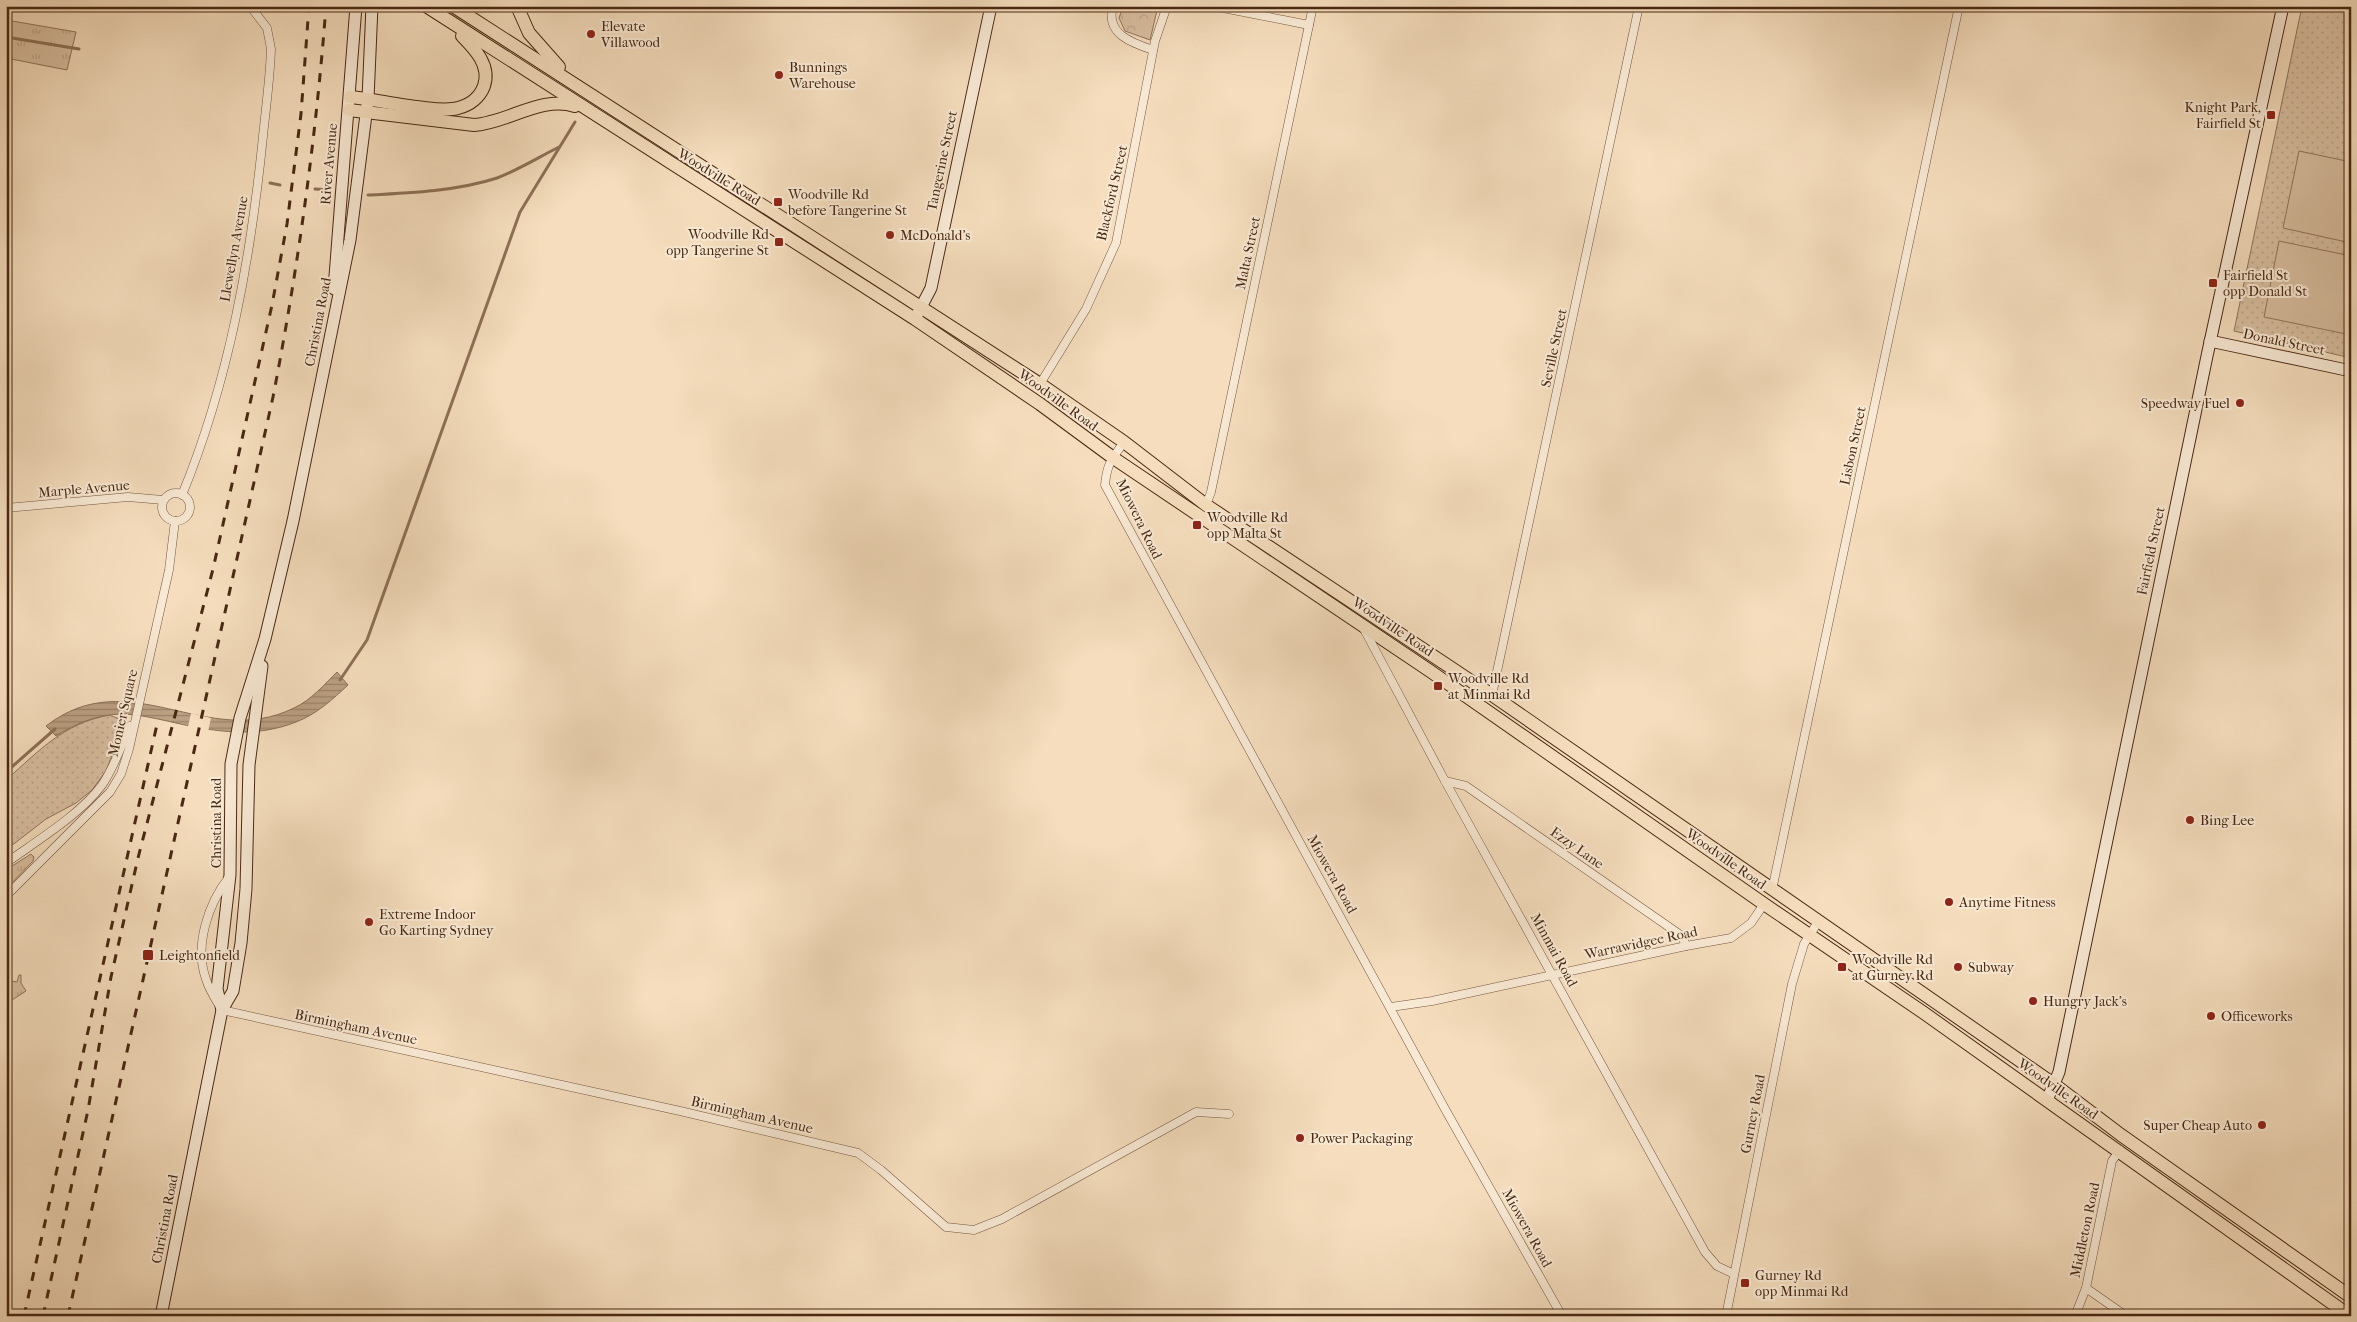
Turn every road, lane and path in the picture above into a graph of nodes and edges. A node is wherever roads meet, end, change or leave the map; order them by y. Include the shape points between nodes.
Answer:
1 (250, 6) edge
2 (356, 6) edge
3 (372, 6) edge
4 (426, 6) edge
5 (453, 6) edge
6 (517, 6) edge
7 (991, 6) edge
8 (1113, 6) edge
9 (1167, 6) edge
10 (1213, 6) edge
11 (1313, 6) edge
12 (1639, 6) edge
13 (1960, 6) edge
14 (2283, 6) edge
15 (447, 20) junction
16 (1309, 25) junction
17 (1153, 50) junction
18 (588, 92) junction
19 (350, 97) junction
20 (368, 99) junction
21 (349, 110) junction
22 (587, 110) junction
23 (367, 112) junction
24 (922, 308) junction
25 (915, 319) junction
26 (333, 325) junction
27 (2210, 341) junction
28 (2351, 371) edge
29 (1040, 384) junction
30 (1124, 442) junction
31 (1112, 457) junction
32 (182, 494) junction
33 (163, 500) junction
34 (1206, 505) junction
35 (6, 508) edge
36 (175, 521) junction
37 (1362, 626) junction
38 (265, 639) junction
39 (1492, 695) junction
40 (134, 718) junction
41 (1445, 781) junction
42 (6, 864) edge
43 (230, 874) junction
44 (1772, 890) junction
45 (6, 896) edge
46 (1764, 904) junction
47 (1818, 922) junction
48 (1810, 935) junction
49 (1686, 946) junction
50 (1553, 975) junction
51 (1391, 1007) junction
52 (222, 1010) junction
53 (2055, 1085) junction
54 (2047, 1100) junction
55 (1229, 1114) dead end
56 (2120, 1150) junction
57 (1734, 1274) junction
58 (2086, 1288) junction
59 (2351, 1297) edge
60 (161, 1316) edge
61 (1562, 1316) edge
62 (1726, 1316) edge
63 (2075, 1316) edge
64 (2126, 1316) edge
65 (2350, 1316) edge

1 - 32 street, Llewellyn Avenue via 267,28 271,49 259,178 225,362 201,447
2 - 19 main road, River Avenue
3 - 20 main road, Christina Road
4 - 15 main road, Woodville Road
5 - 18 main road, Woodville Road
6 - 18 main road via 539,46
7 - 24 main road, Tangerine Street via 930,288
8 - 17 street via 1112,25 1121,37
9 - 17 street, Blackford Street
10 - 16 street
11 - 16 street, Malta Street
12 - 39 street, Seville Street
13 - 44 street, Lisbon Street
14 - 27 main road, Fairfield Street
15 - 20 main road via 470,43 483,63 485,82 475,100 448,109
15 - 22 main road, Woodville Road
16 - 34 street, Malta Street
17 - 29 street, Blackford Street via 1116,242 1086,309
18 - 24 main road, Woodville Road
19 - 20 main road
19 - 21 main road, River Avenue
20 - 23 main road, Christina Road
21 - 23 main road
21 - 26 main road, River Avenue
22 - 23 main road via 568,104 548,105 474,125
22 - 25 main road, Woodville Road
23 - 26 main road, Christina Road via 350,240
24 - 25 main road, Tangerine Street
24 - 29 main road, Woodville Road
25 - 31 main road, Woodville Road
26 - 38 main road, Christina Road
27 - 28 main road, Donald Street
27 - 53 main road, Fairfield Street
29 - 30 main road, Woodville Road
30 - 31 street, Miowera Road
30 - 34 main road, Woodville Road
31 - 37 main road, Woodville Road
31 - 51 street, Miowera Road via 1105,485
32 - 33 street via 170,494
32 - 36 street via 189,505 188,513
33 - 35 street, Marple Avenue via 128,497
33 - 36 street via 163,514
34 - 39 main road, Woodville Road
36 - 40 street, Monier Square via 169,570
37 - 41 street, Minmai Road
37 - 46 main road, Woodville Road
38 - 43 main road, Christina Road via 240,718 232,764
38 - 52 main road, Christina Road via 249,765 242,933 232,991
39 - 44 main road, Woodville Road
40 - 42 street via 97,791
40 - 45 street, Monier Square via 126,762 110,792
41 - 49 street, Ezzy Lane via 1466,786 1682,936
41 - 50 street, Minmai Road
43 - 52 main road, Christina Road via 217,989
43 - 52 street via 212,903 203,947 206,979
44 - 47 main road, Woodville Road
46 - 48 main road, Woodville Road
46 - 49 street, Warrawidgee Road via 1751,923 1731,938
47 - 48 street, Gurney Road
47 - 53 main road, Woodville Road
48 - 54 main road, Woodville Road
48 - 57 street, Gurney Road via 1802,947 1792,984
49 - 50 street, Warrawidgee Road
50 - 51 street, Warrawidgee Road
50 - 57 street, Minmai Road via 1705,1252 1717,1266
51 - 61 street, Miowera Road
52 - 55 street, Birmingham Avenue via 858,1153 946,1227 974,1230 1002,1219 1196,1112
52 - 60 main road, Christina Road
53 - 54 main road, Fairfield Street
53 - 59 main road, Woodville Road
54 - 56 main road, Woodville Road
56 - 58 street, Middleton Road via 2112,1161
56 - 65 main road, Woodville Road
57 - 62 street, Gurney Road
58 - 63 street, Middleton Road
58 - 64 street

